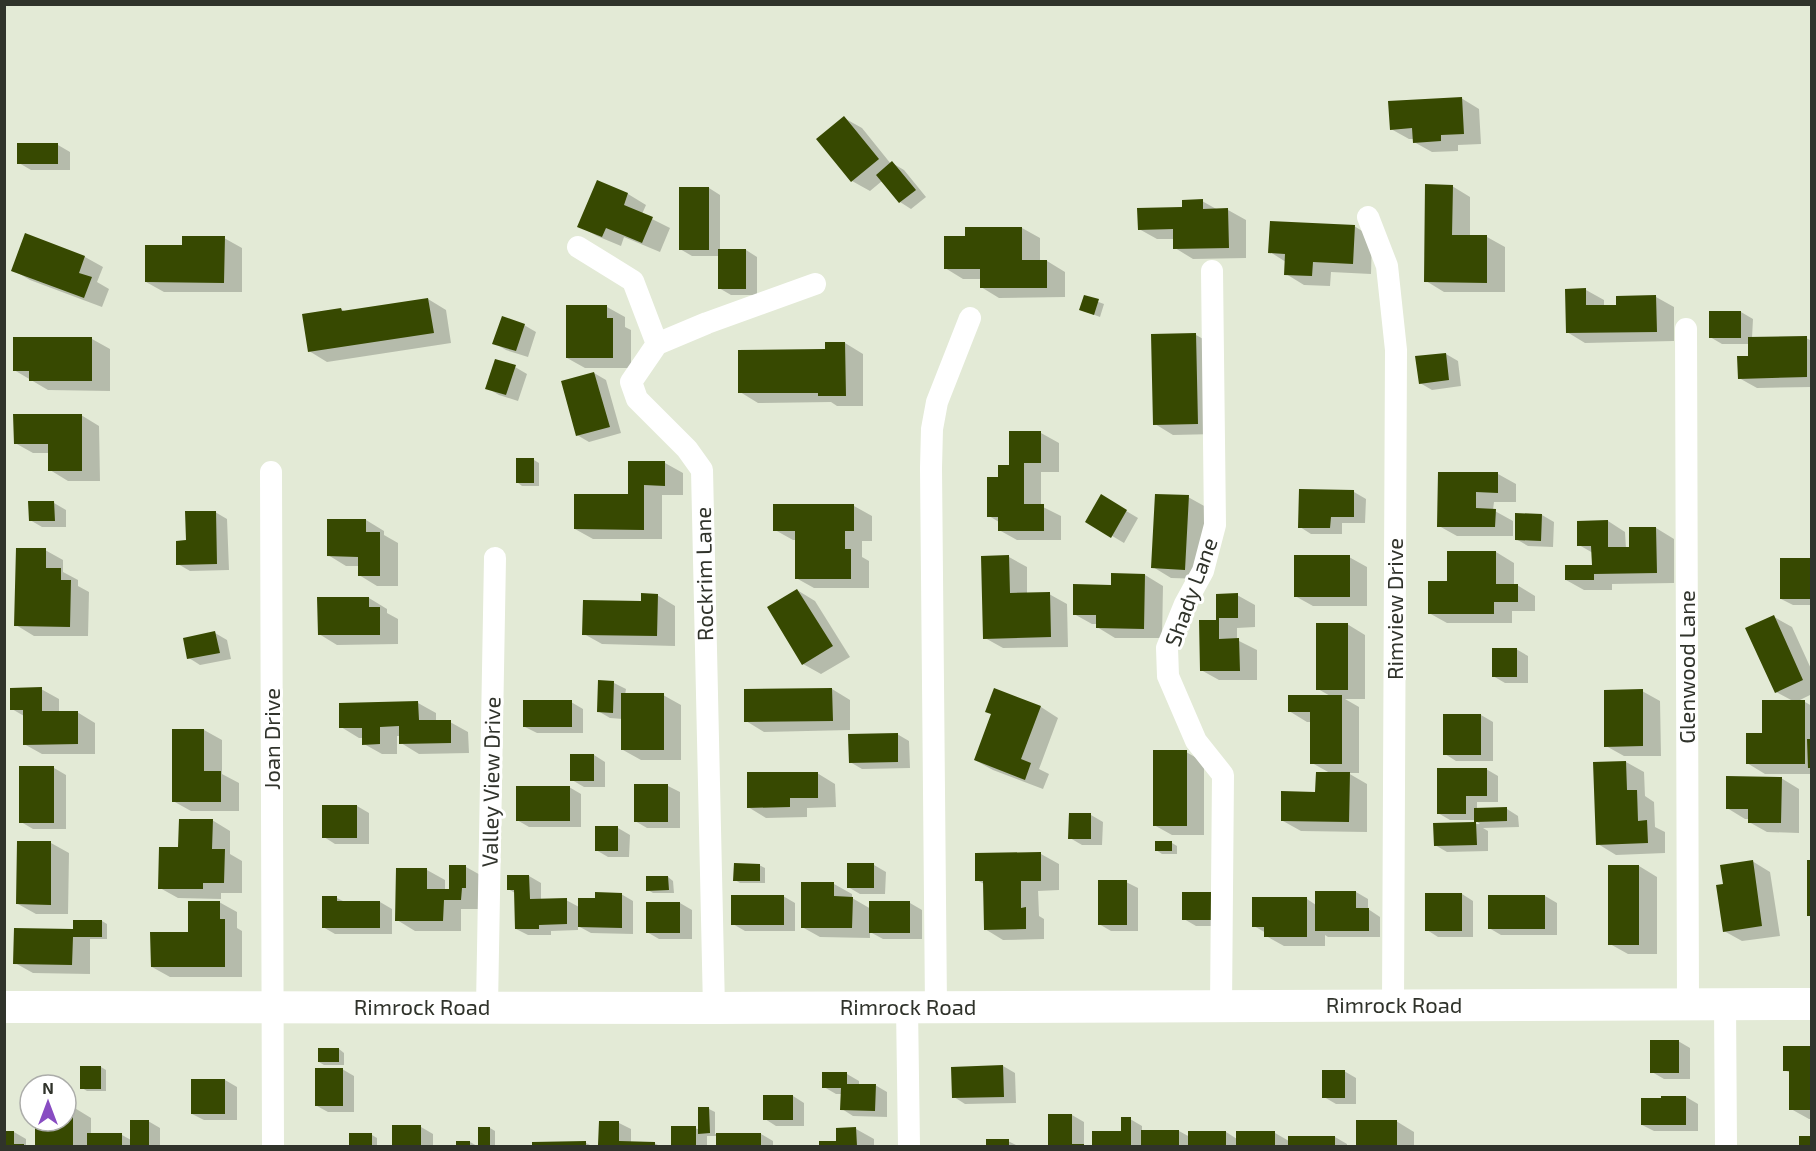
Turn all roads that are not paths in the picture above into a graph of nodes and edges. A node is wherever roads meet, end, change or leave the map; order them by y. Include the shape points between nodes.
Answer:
1 (1368, 217) dead end
2 (578, 247) dead end
3 (1212, 271) dead end
4 (815, 284) dead end
5 (970, 318) dead end
6 (1686, 329) dead end
7 (657, 344) junction
8 (271, 472) dead end
9 (495, 558) dead end
10 (1688, 1004) junction
11 (1725, 1004) junction
12 (1812, 1004) edge
13 (1393, 1005) junction
14 (487, 1006) junction
15 (1221, 1006) junction
16 (4, 1007) edge
17 (273, 1007) junction
18 (922, 1007) junction
19 (714, 1008) junction
20 (273, 1146) edge
21 (909, 1146) edge
22 (1726, 1146) edge

1 - 13 street, Rimview Drive via 1387,266 1396,350
2 - 7 street via 633,281
3 - 15 street, Shady Lane via 1215,525 1203,571 1185,604 1167,657 1168,676 1196,741 1222,775
4 - 7 street
5 - 18 street via 937,402 932,429
6 - 10 street, Glenwood Lane
7 - 19 street, Rockrim Lane via 631,382 637,399 687,449 702,470
8 - 17 street, Joan Drive
9 - 14 street, Valley View Drive
10 - 11 main road, Rimrock Road
10 - 13 main road, Rimrock Road
11 - 12 main road, Rimrock Road
11 - 22 street
13 - 15 main road, Rimrock Road
14 - 17 main road, Rimrock Road
14 - 19 main road, Rimrock Road
15 - 18 main road, Rimrock Road
16 - 17 main road, Rimrock Road
17 - 20 street, Joan Drive
18 - 19 main road, Rimrock Road
18 - 21 street

